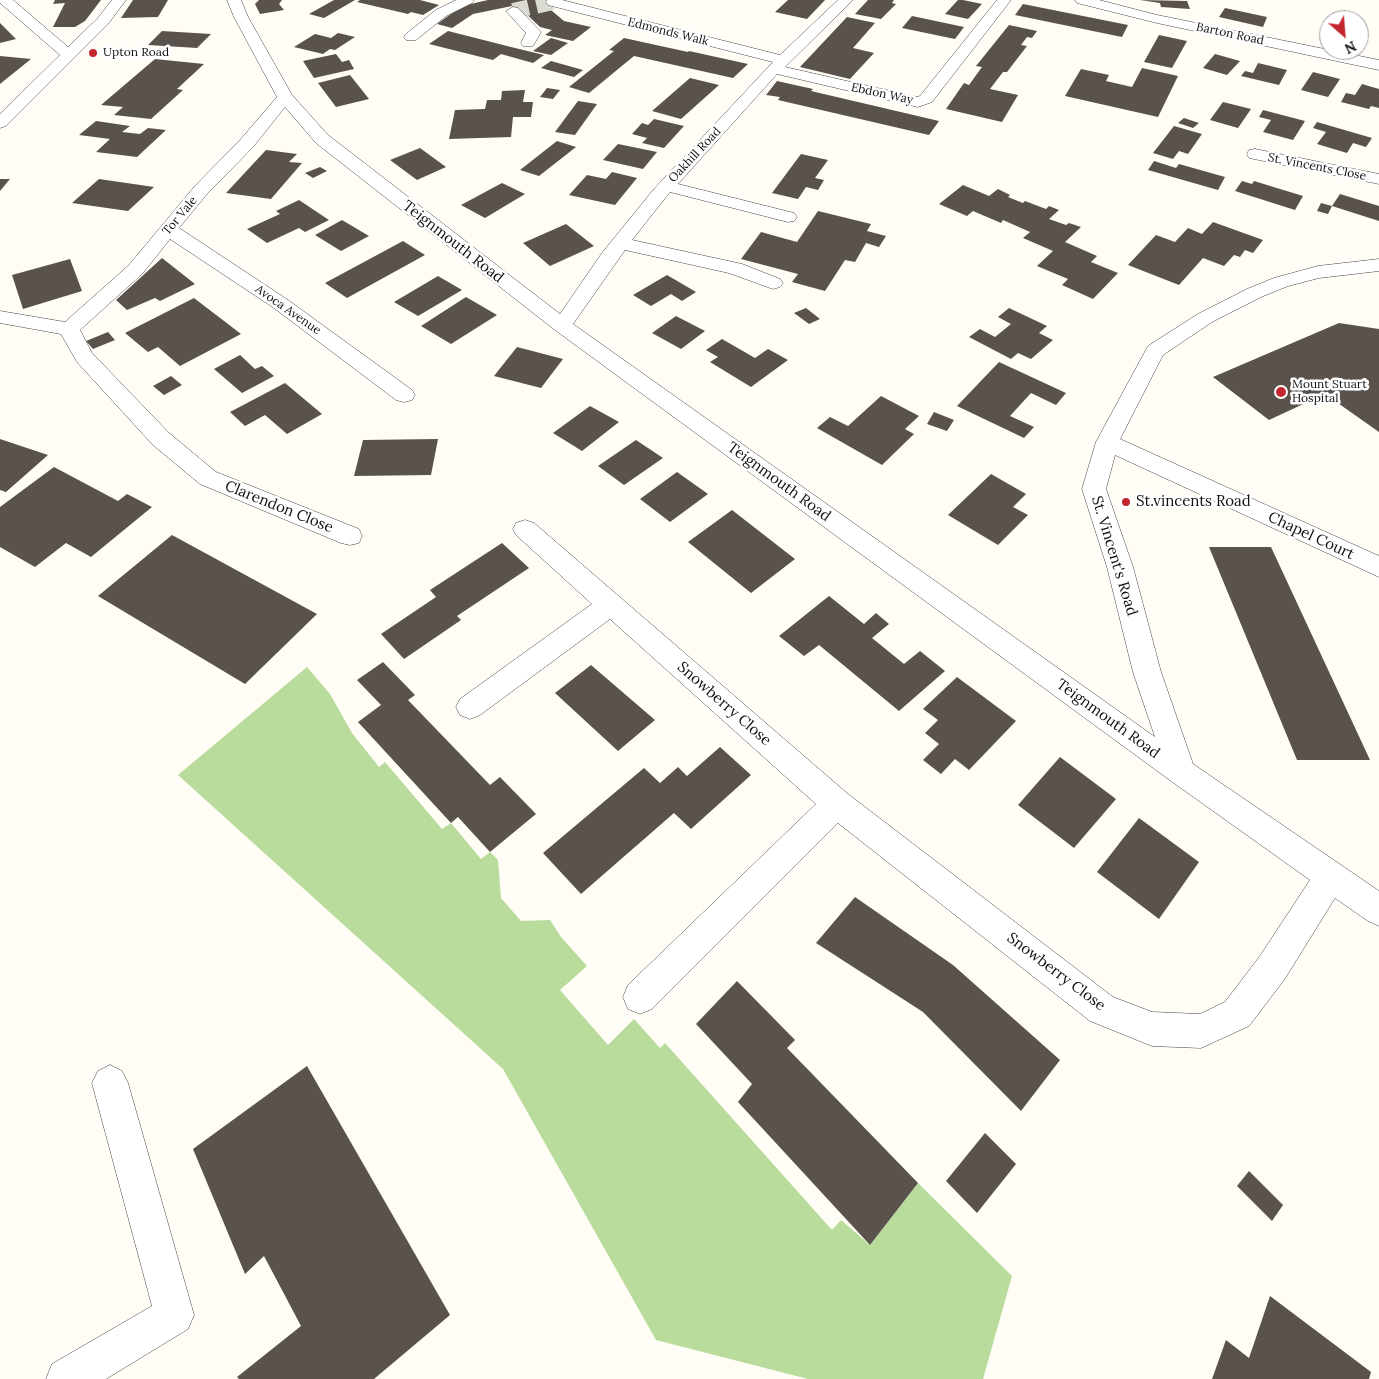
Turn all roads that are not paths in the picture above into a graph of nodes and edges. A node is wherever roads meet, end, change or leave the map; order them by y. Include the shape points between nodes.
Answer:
1 (5, 0) edge
2 (119, 0) edge
3 (234, 0) edge
4 (467, 0) edge
5 (846, 0) edge
6 (1004, 0) edge
7 (1082, 0) edge
8 (555, 1) edge
9 (512, 11) dead end
10 (410, 37) dead end
11 (528, 44) dead end
12 (68, 56) junction
13 (1379, 65) edge
14 (776, 68) junction
15 (285, 97) junction
16 (0, 123) edge
17 (1255, 154) dead end
18 (1379, 179) edge
19 (666, 186) junction
20 (788, 217) dead end
21 (168, 230) junction
22 (620, 243) junction
23 (1379, 265) edge
24 (773, 283) dead end
25 (0, 317) edge
26 (562, 326) junction
27 (69, 329) junction
28 (404, 395) dead end
29 (1107, 442) junction
30 (525, 529) dead end
31 (350, 536) dead end
32 (1379, 567) edge
33 (611, 604) junction
34 (470, 707) dead end
35 (1181, 772) junction
36 (837, 804) junction
37 (1330, 878) junction
38 (1379, 910) edge
39 (640, 998) dead end
40 (110, 1083) dead end
41 (67, 1379) edge

1 - 12 street
2 - 12 street
3 - 15 street, Teignmouth Road
4 - 10 street
5 - 14 street, Oakhill Road
6 - 14 street, Ebdon Way via 926,99 918,102
7 - 13 street, Barton Road via 1157,19
8 - 14 street, Edmonds Walk
9 - 11 street via 534,32
12 - 16 street
14 - 19 street, Oakhill Road
15 - 21 street, Tor Vale via 248,143
15 - 26 street, Teignmouth Road via 322,139
17 - 18 street, St. Vincents Close
19 - 20 street
19 - 22 street, Oakhill Road
21 - 27 street, Tor Vale via 136,269
21 - 28 street, Avoca Avenue via 281,304
22 - 24 street via 735,268
22 - 26 street, Oakhill Road
23 - 29 street, St. Vincent's Road via 1318,272 1281,282 1205,318 1154,351
25 - 27 street
26 - 35 street, Teignmouth Road
27 - 31 street, Clarendon Close via 84,357 161,439 208,478
29 - 32 street, Chapel Court
29 - 35 street, St. Vincent's Road via 1094,489 1120,567 1147,672
30 - 33 street, Snowberry Close
33 - 34 street
33 - 36 street, Snowberry Close
35 - 37 street, Teignmouth Road
36 - 37 street, Snowberry Close via 1102,1009 1152,1029 1201,1031 1237,1014 1272,968
36 - 39 street
37 - 38 street, Teignmouth Road
40 - 41 street via 174,1315

